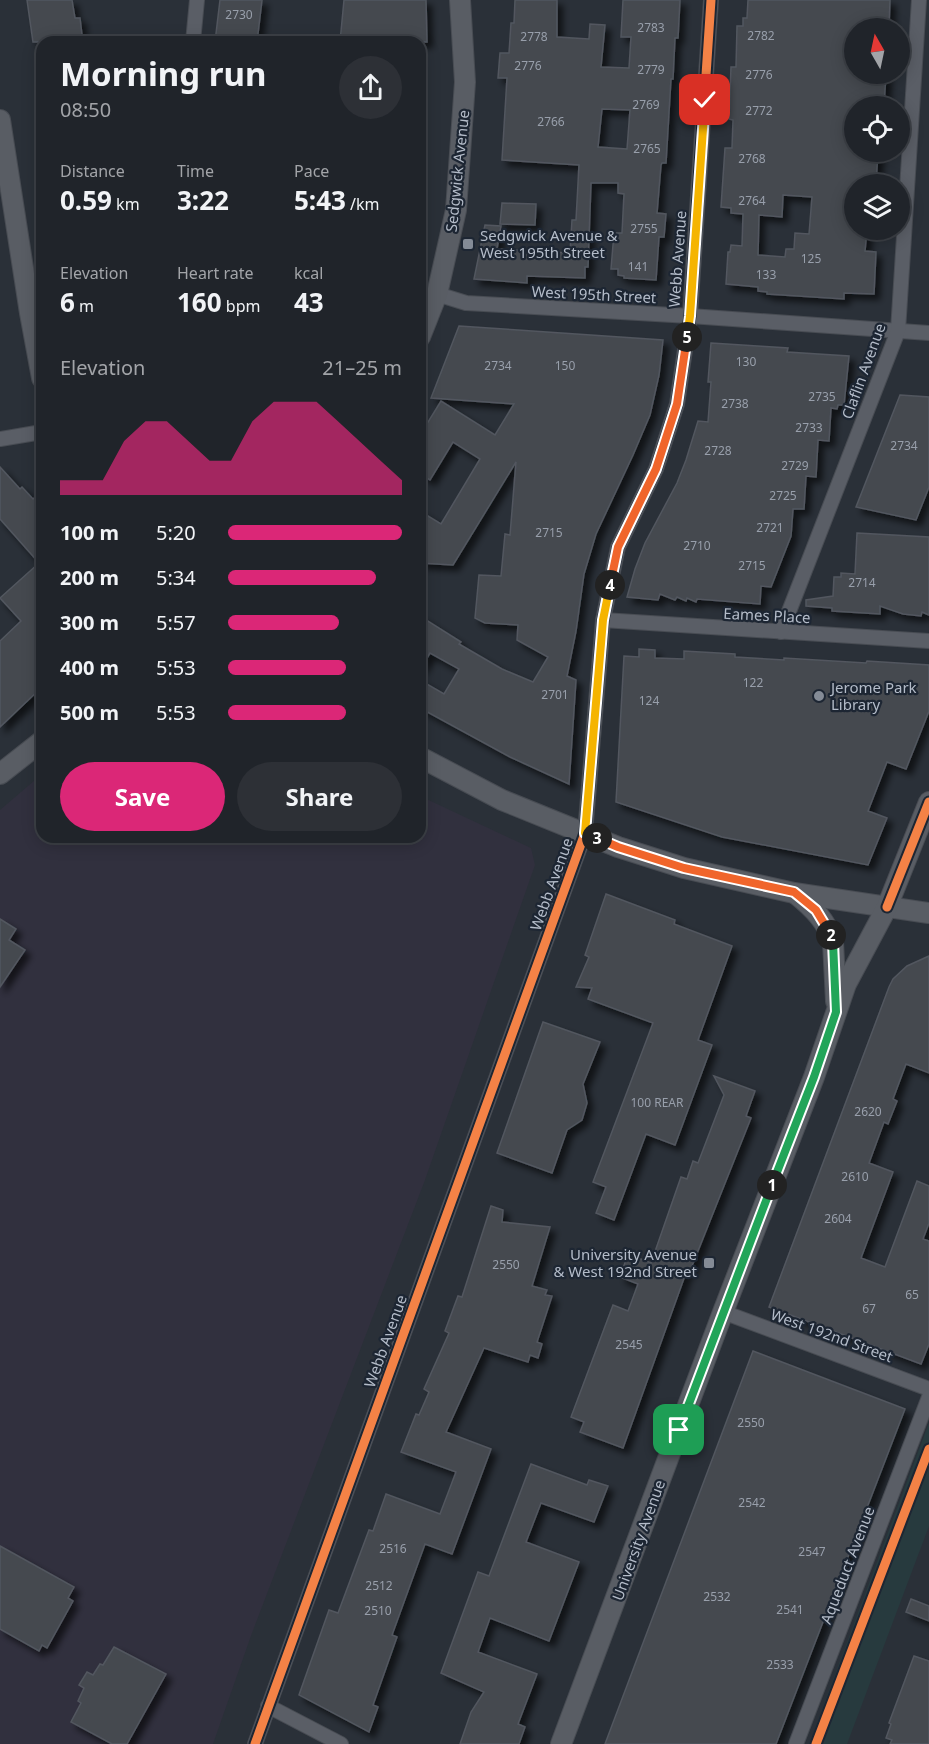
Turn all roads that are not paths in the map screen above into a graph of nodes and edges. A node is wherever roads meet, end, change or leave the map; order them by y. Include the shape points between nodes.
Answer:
1 (197, 0) edge
2 (460, 0) edge
3 (711, 0) edge
4 (919, 0) edge
5 (194, 36) edge
6 (0, 120) edge
7 (438, 294) junction
8 (690, 316) junction
9 (426, 323) edge
10 (898, 331) junction
11 (929, 333) edge
12 (36, 346) edge
13 (36, 433) edge
14 (0, 439) edge
15 (603, 620) junction
16 (781, 632) junction
17 (929, 641) edge
18 (36, 746) edge
19 (426, 760) edge
20 (0, 774) edge
21 (929, 802) edge
22 (585, 833) junction
23 (794, 892) junction
24 (887, 907) junction
25 (929, 913) edge
26 (836, 1012) junction
27 (723, 1312) junction
28 (929, 1389) edge
29 (929, 1397) edge
30 (268, 1706) junction
31 (255, 1744) edge
32 (339, 1744) edge
33 (561, 1744) edge
34 (796, 1744) edge

1 - 5 street
2 - 7 street, Sedgwick Avenue via 465,82 456,210
3 - 8 street, Webb Avenue
4 - 10 street, Claflin Avenue
6 - 12 street
7 - 8 street, West 195th Street via 466,303
7 - 9 street, Sedgwick Avenue
8 - 10 street, West 195th Street
8 - 15 street, Webb Avenue via 677,404 656,469 618,547
10 - 11 street, West 195th Street
10 - 16 street, Claflin Avenue
13 - 14 street
15 - 16 street, Eames Place
15 - 22 street, Webb Avenue
16 - 17 street, Eames Place
18 - 20 street
19 - 22 street via 502,800
21 - 24 street, University Avenue
22 - 23 street via 684,868
22 - 30 street, Webb Avenue
23 - 24 street
23 - 26 street via 816,910 830,933
24 - 25 street
24 - 26 street, University Avenue via 846,984
26 - 27 street, University Avenue
27 - 28 street, West 192nd Street
27 - 33 street, University Avenue
29 - 34 street, Aqueduct Avenue
30 - 31 street, Webb Avenue
30 - 32 street

